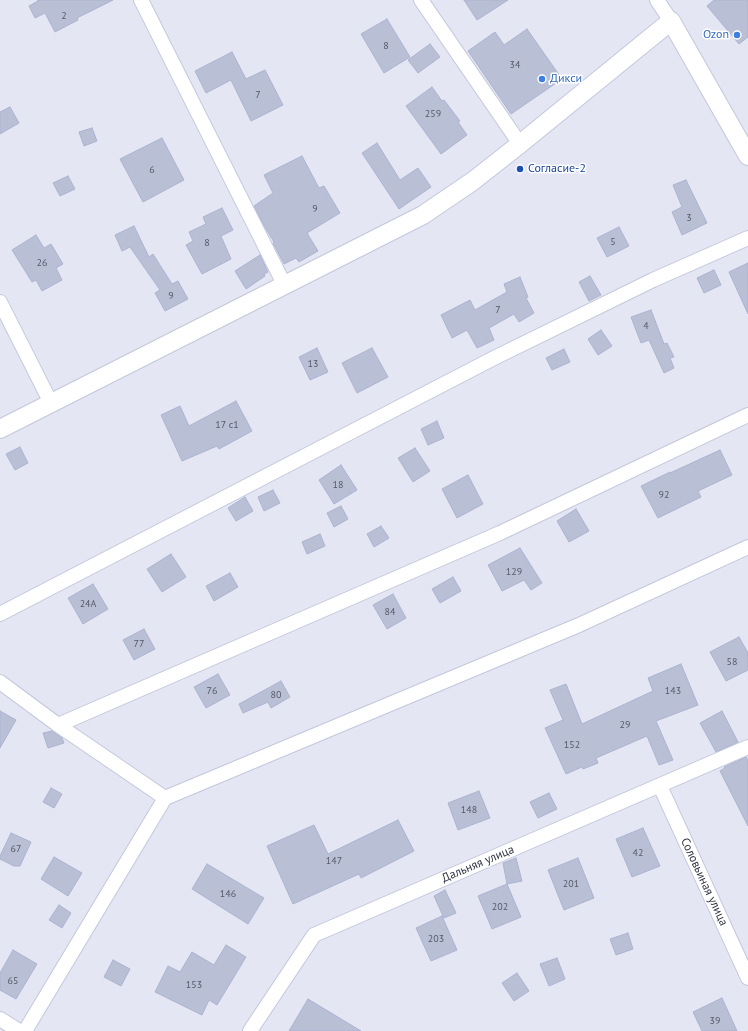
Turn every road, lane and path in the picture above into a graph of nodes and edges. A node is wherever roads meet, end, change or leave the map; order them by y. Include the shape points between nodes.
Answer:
1 (141, 0) edge
2 (421, 0) edge
3 (657, 0) edge
4 (670, 20) junction
5 (520, 144) junction
6 (748, 156) edge
7 (748, 238) edge
8 (285, 286) junction
9 (0, 302) edge
10 (51, 403) junction
11 (748, 415) edge
12 (0, 429) edge
13 (748, 547) edge
14 (0, 614) edge
15 (0, 682) edge
16 (58, 725) junction
17 (748, 748) edge
18 (660, 786) junction
19 (165, 798) junction
20 (748, 978) edge
21 (0, 1019) edge
22 (19, 1031) edge
23 (25, 1031) edge
24 (250, 1031) edge

1 - 8 street
2 - 5 street
3 - 4 street
4 - 5 street
4 - 6 street
5 - 8 street via 473,181 423,214
7 - 14 street via 653,280 494,358
8 - 10 street
9 - 10 street
10 - 12 street
11 - 16 street via 500,533
13 - 19 street via 579,625
15 - 16 street
16 - 19 street
17 - 18 street, Дальняя улица
18 - 20 street, Соловьиная улица
18 - 24 street, Дальняя улица via 314,935
19 - 23 street
21 - 22 street

